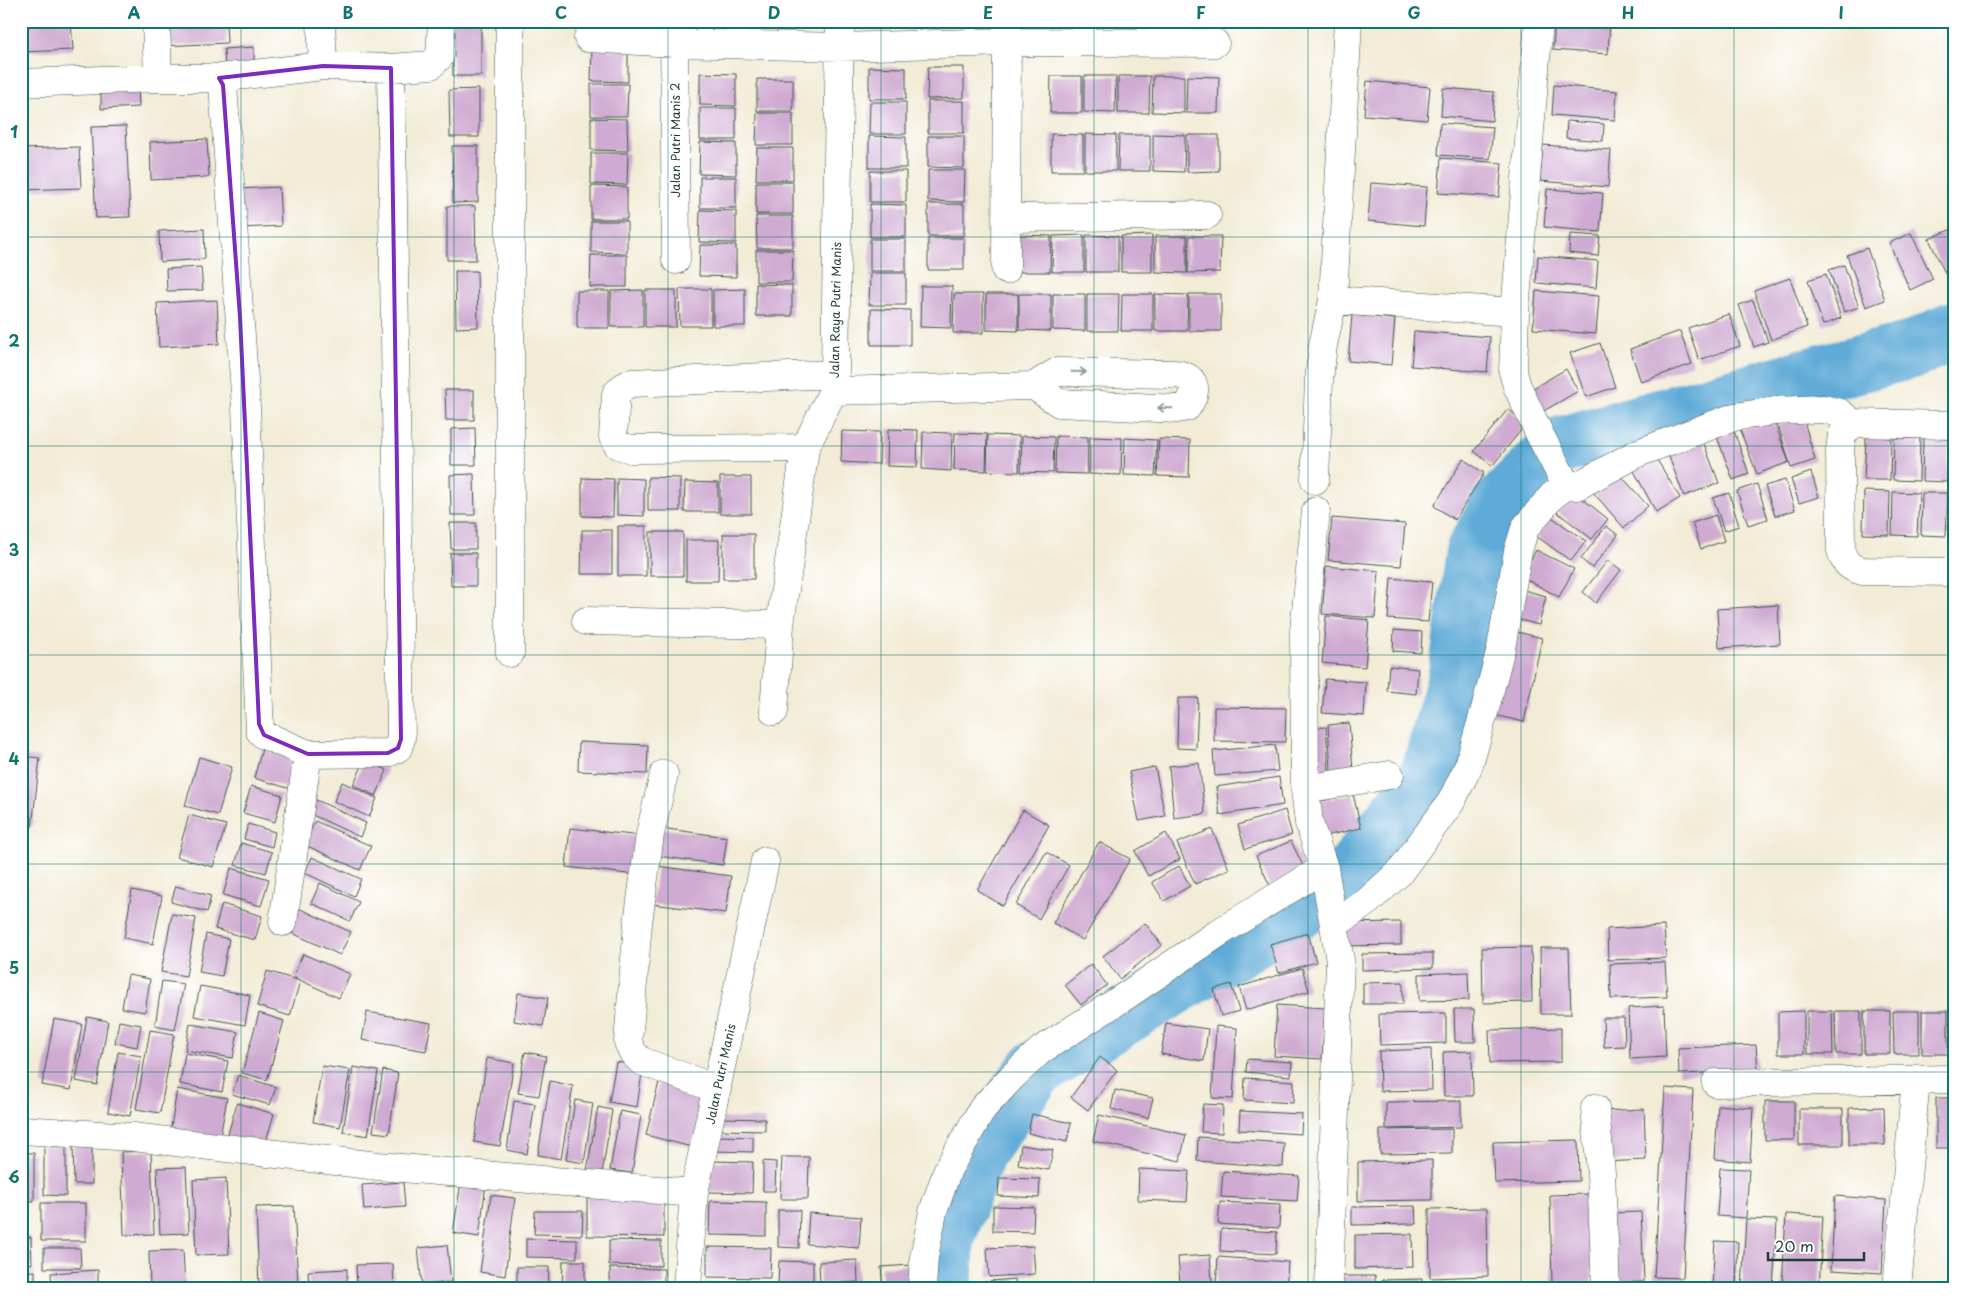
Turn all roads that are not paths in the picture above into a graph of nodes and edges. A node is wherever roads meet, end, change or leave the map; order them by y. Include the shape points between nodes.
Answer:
1 (156, 21) edge
2 (321, 21) edge
3 (442, 21) edge
4 (510, 21) edge
5 (1348, 21) edge
6 (1539, 21) edge
7 (674, 32) edge
8 (1006, 32) edge
9 (840, 34) edge
10 (588, 38) dead end
11 (1215, 43) dead end
12 (323, 66) junction
13 (391, 68) junction
14 (158, 78) junction
15 (219, 78) junction
16 (21, 83) edge
17 (1207, 215) dead end
18 (1006, 218) junction
19 (676, 260) dead end
20 (1006, 270) dead end
21 (1333, 300) junction
22 (1515, 312) junction
23 (834, 382) junction
24 (1034, 386) junction
25 (1853, 423) junction
26 (1954, 425) edge
27 (805, 448) junction
28 (1315, 480) dead end
29 (1565, 481) junction
30 (1316, 511) dead end
31 (1954, 572) edge
32 (586, 621) dead end
33 (780, 625) junction
34 (510, 653) dead end
35 (774, 711) dead end
36 (308, 754) junction
37 (664, 774) dead end
38 (1390, 775) dead end
39 (1305, 789) junction
40 (765, 861) dead end
41 (1325, 874) junction
42 (1333, 917) junction
43 (283, 922) dead end
44 (1916, 1079) junction
45 (1954, 1079) edge
46 (1716, 1083) dead end
47 (717, 1089) junction
48 (1595, 1108) dead end
49 (21, 1130) edge
50 (694, 1193) junction
51 (687, 1288) edge
52 (922, 1288) edge
53 (1329, 1288) edge
54 (1606, 1288) edge
55 (1897, 1288) edge

1 - 14 street
2 - 12 street
3 - 13 street via 440,56 431,65
4 - 34 street
5 - 21 street
6 - 22 street
7 - 9 street
7 - 10 street
7 - 19 street, Jalan Putri Manis 2
8 - 9 street
8 - 11 street
8 - 18 street
9 - 23 street, Jalan Raya Putri Manis
12 - 13 street
12 - 15 street
13 - 36 street via 401,739 398,748 388,753
14 - 15 street
14 - 16 street
15 - 36 street via 223,85 241,327 259,724 264,735
17 - 18 street
18 - 20 street
21 - 22 street
21 - 28 street via 1322,345 1318,380
22 - 29 street via 1513,372 1517,386
23 - 24 street
23 - 27 street, Jalan Raya Putri Manis
23 - 27 street via 632,383 616,394 613,437 618,445 631,449
24 -> 24 street via 1057,372 1182,374 1193,382 1193,399 1187,407 1177,409 1059,403
25 - 26 street
25 - 29 street via 1840,413 1823,409 1734,417 1638,453 1581,485 1573,486
25 - 31 street via 1842,434 1840,450 1841,550 1847,564 1863,571
27 - 33 street, Jalan Raya Putri Manis
29 - 42 street via 1524,528 1501,648 1485,709 1469,765 1452,802 1399,873 1368,901
30 - 39 street via 1304,631
32 - 33 street
33 - 35 street, Jalan Raya Putri Manis
36 - 43 street
37 - 47 street via 650,834 638,923 628,1042 641,1061
38 - 39 street
39 - 41 street via 1309,823
40 - 47 street, Jalan Putri Manis
41 - 42 street
41 - 52 street via 1220,932 1041,1050 1012,1078 984,1108 948,1169 933,1212
42 - 53 street via 1340,960
44 - 45 street
44 - 46 street
44 - 55 street
47 - 50 street, Jalan Putri Manis
48 - 54 street
49 - 50 street via 133,1137 378,1166
50 - 51 street, Jalan Putri Manis

